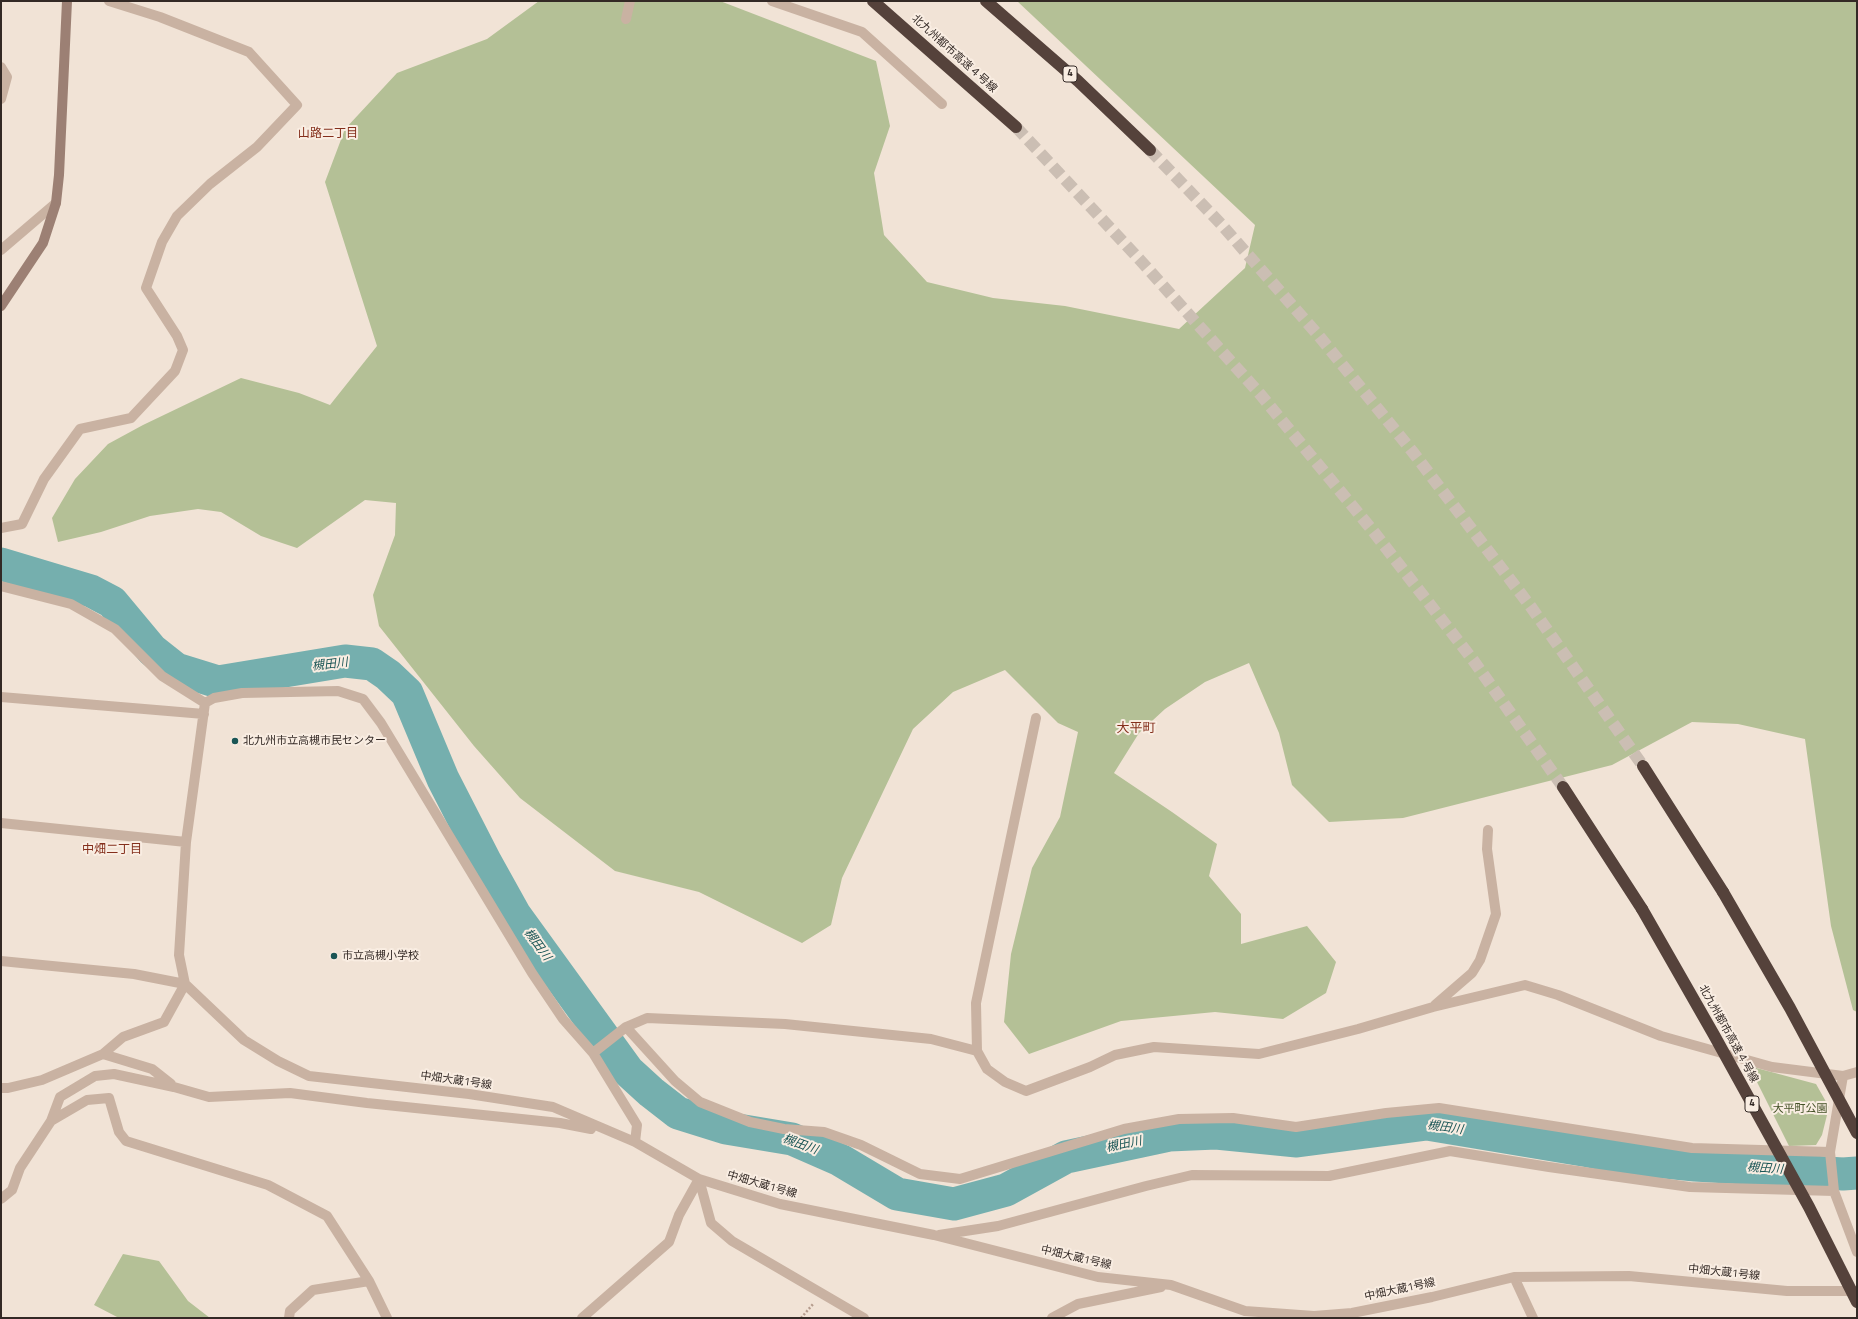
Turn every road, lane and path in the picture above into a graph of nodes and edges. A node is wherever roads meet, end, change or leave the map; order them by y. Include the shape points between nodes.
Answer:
1 (67, 1) edge
2 (110, 1) edge
3 (630, 1) edge
4 (772, 1) edge
5 (873, 1) edge
6 (986, 1) edge
7 (626, 19) dead end
8 (1, 67) edge
9 (1, 99) edge
10 (942, 104) dead end
11 (1016, 127) tunnel mouth
12 (1150, 150) tunnel mouth
13 (56, 203) junction
14 (1, 250) edge
15 (1, 306) edge
16 (1, 528) edge
17 (1, 586) edge
18 (1, 697) edge
19 (205, 703) junction
20 (204, 714) junction
21 (1036, 718) dead end
22 (1643, 766) tunnel mouth
23 (1563, 787) tunnel mouth
24 (1, 823) edge
25 (1488, 830) dead end
26 (186, 842) junction
27 (1, 961) edge
28 (186, 984) junction
29 (1433, 1007) junction
30 (624, 1028) junction
31 (977, 1051) junction
32 (593, 1053) junction
33 (102, 1054) junction
34 (1857, 1072) edge
35 (1842, 1076) junction
36 (174, 1086) junction
37 (1, 1088) edge
38 (51, 1121) junction
39 (609, 1132) junction
40 (1857, 1133) edge
41 (634, 1142) junction
42 (1830, 1152) junction
43 (699, 1179) junction
44 (1834, 1191) junction
45 (1, 1199) edge
46 (934, 1235) junction
47 (1857, 1252) edge
48 (1514, 1277) junction
49 (369, 1281) junction
50 (1171, 1286) junction
51 (1857, 1291) edge
52 (822, 1294) junction
53 (1857, 1302) edge
54 (289, 1318) edge
55 (387, 1318) edge
56 (582, 1318) edge
57 (801, 1318) edge
58 (864, 1318) edge
59 (1052, 1318) edge
60 (1533, 1318) edge

1 - 13 street
2 - 16 street via 160,17 249,52 297,105 257,148 210,184 177,216 162,242 146,288 177,336 183,350 175,371 132,418 80,429 44,479 22,524
3 - 7 street
4 - 10 street via 862,32
5 - 11 highway, 北九州都市高速４号線
6 - 12 highway, 4 via 1078,81
8 - 9 street via 7,77
13 - 14 street
13 - 15 street via 43,243
17 - 19 street via 71,604 115,629 162,676
18 - 20 street
19 - 20 street
19 - 32 street via 214,698 242,694 338,691 363,699 381,723 532,973 563,1019
20 - 26 street
21 - 31 street via 976,1003
22 - 40 highway, bridge via 1723,892 1790,1008
23 - 53 highway, 北九州都市高速４号線 / 4, bridge via 1642,910 1722,1048 1809,1207
24 - 26 street
25 - 29 street via 1487,849 1496,914 1480,960 1472,973
26 - 28 street via 179,955
27 - 28 street via 134,974
28 - 33 street via 164,1022 123,1036
28 - 39 street, 中畑大蔵1号線 via 244,1040 309,1076 469,1094 552,1107
29 - 31 street via 1259,1054 1154,1047 1115,1055 1026,1091 1005,1082 987,1070
29 - 35 street via 1525,985 1558,995 1661,1036 1772,1067
30 - 31 street via 648,1018 785,1024 931,1039
30 - 32 street
30 - 42 street via 675,1081 700,1102 750,1122 784,1129 824,1132 861,1145 920,1174 960,1179 1124,1129 1179,1119 1233,1118 1296,1127 1386,1113 1439,1108 1692,1148
32 - 41 street via 637,1124
33 - 36 street via 152,1069
33 - 37 street via 42,1080
34 - 35 street
35 - 42 street
36 - 38 street via 114,1074 95,1076 60,1097
36 - 39 street via 209,1097 290,1093 560,1123
38 - 45 street via 20,1168 12,1190
38 - 49 street via 87,1100 109,1098 119,1132 126,1141 268,1185 327,1216
39 - 41 street, 中畑大蔵1号線
41 - 43 street, 中畑大蔵1号線
42 - 44 street
43 - 46 street, 中畑大蔵1号線 via 780,1204
43 - 52 street via 711,1223 732,1241
43 - 56 street via 679,1215 669,1242
44 - 46 street via 1690,1187 1450,1151 1329,1176 1192,1175 998,1226
44 - 47 street
46 - 50 street, 中畑大蔵1号線 via 1098,1277
48 - 50 street, 中畑大蔵1号線 via 1352,1313 1314,1316 1245,1311
48 - 51 street, 中畑大蔵1号線 via 1629,1276 1787,1291
48 - 60 street
49 - 54 street via 313,1290 290,1311
49 - 55 street
50 - 59 street via 1078,1304
52 - 57 path
52 - 58 street

